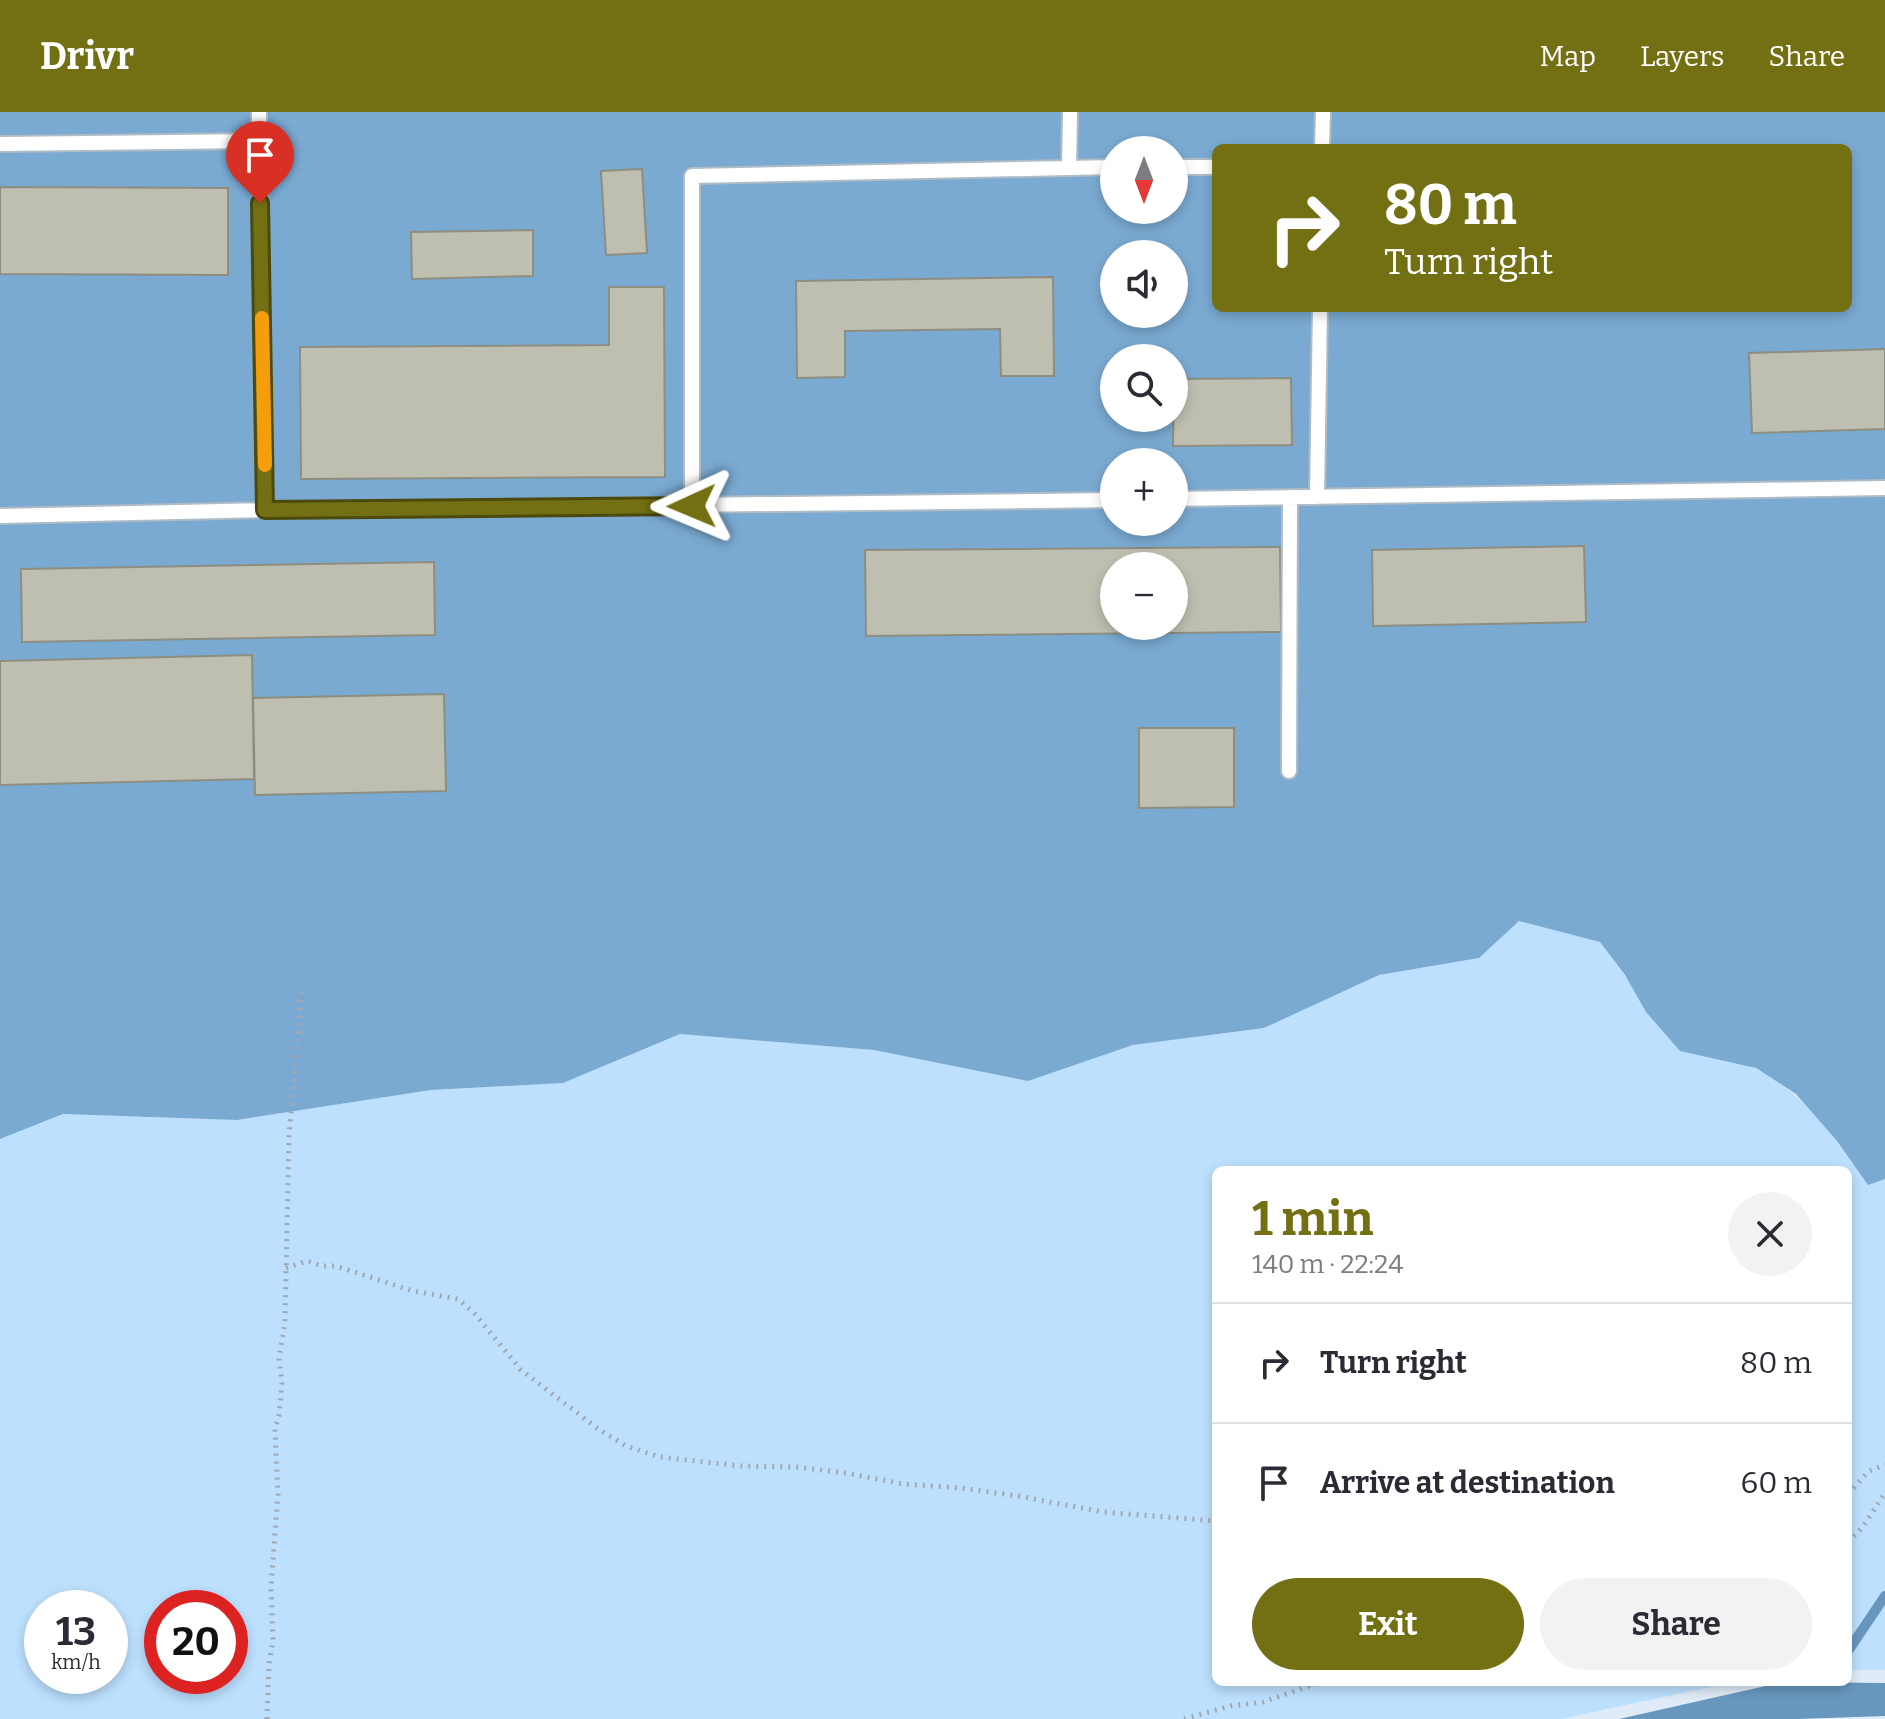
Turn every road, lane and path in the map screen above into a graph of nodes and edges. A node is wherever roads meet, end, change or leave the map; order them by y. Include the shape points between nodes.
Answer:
1 (259, 112) edge
2 (1070, 112) edge
3 (1323, 112) edge
4 (259, 141) junction
5 (0, 144) edge
6 (1322, 144) edge
7 (1100, 167) edge
8 (1188, 167) edge
9 (1212, 167) edge
10 (1069, 168) junction
11 (1320, 312) edge
12 (1885, 488) edge
13 (1290, 497) junction
14 (1317, 497) junction
15 (1188, 499) edge
16 (1100, 500) edge
17 (692, 506) junction
18 (265, 510) junction
19 (0, 516) edge
20 (1289, 771) dead end
21 (302, 992) dead end
22 (286, 1268) junction
23 (1885, 1465) edge
24 (1852, 1490) edge
25 (1885, 1493) edge
26 (1212, 1521) edge
27 (1852, 1538) edge
28 (1309, 1686) edge
29 (267, 1719) edge
30 (1184, 1719) edge

1 - 4 lane
2 - 10 lane
3 - 6 lane
4 - 5 lane
4 - 18 lane
7 - 10 lane
8 - 9 lane
10 - 17 lane via 692,176
11 - 14 lane
12 - 14 lane
13 - 14 lane
13 - 15 lane
13 - 20 lane
16 - 17 lane
17 - 18 lane
18 - 19 lane
21 - 22 path via 289,1136
22 - 26 path via 307,1261 336,1266 413,1291 458,1299 521,1370 597,1428 626,1446 660,1457 796,1467 1103,1512
22 - 29 path via 275,1429 278,1494
23 - 24 path via 1869,1471
25 - 27 path
28 - 30 path

